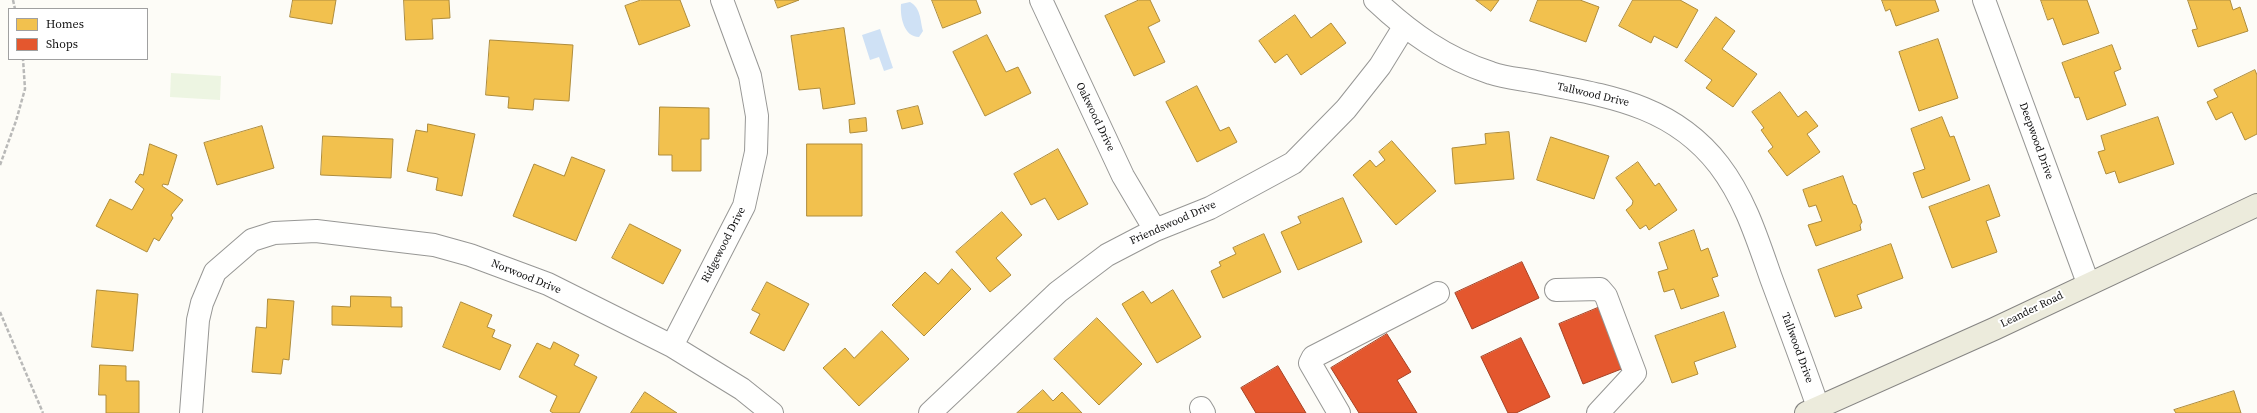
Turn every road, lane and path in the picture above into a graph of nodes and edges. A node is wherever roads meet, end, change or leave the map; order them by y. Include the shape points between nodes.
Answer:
1 (722, 0) edge
2 (1041, 0) edge
3 (1375, 0) edge
4 (1984, 0) edge
5 (1404, 27) junction
6 (23, 60) edge
7 (0, 165) edge
8 (2257, 205) edge
9 (1155, 230) junction
10 (2088, 283) junction
11 (1556, 290) dead end
12 (1438, 293) dead end
13 (0, 312) edge
14 (672, 346) junction
15 (1812, 410) edge
16 (44, 413) edge
17 (191, 413) edge
18 (772, 413) edge
19 (930, 413) edge
20 (1339, 413) edge
21 (1598, 413) edge

1 - 14 street, Ridgewood Drive via 750,76 757,116 756,152 744,206
2 - 9 street, Oakwood Drive via 1051,27 1123,176
3 - 5 street, Tallwood Drive
4 - 10 street, Deepwood Drive
5 - 9 street, Friendswood Drive via 1380,66 1346,109 1293,164 1210,208
5 - 15 street, Tallwood Drive via 1439,50 1491,74 1606,96 1643,107 1676,124 1698,141 1719,165 1741,197
6 - 7 path via 25,89
8 - 10 main road, Leander Road
9 - 19 street, Friendswood Drive via 1107,254 1058,292
10 - 15 main road, Leander Road via 1994,329
11 - 21 street via 1600,289 1606,296 1636,373
12 - 20 street via 1313,357 1310,363
13 - 16 path
14 - 17 street, Norwood Drive via 548,284 470,254 434,245 316,231 274,233 252,240 215,272 198,320
14 - 18 street, Norwood Drive via 742,389

